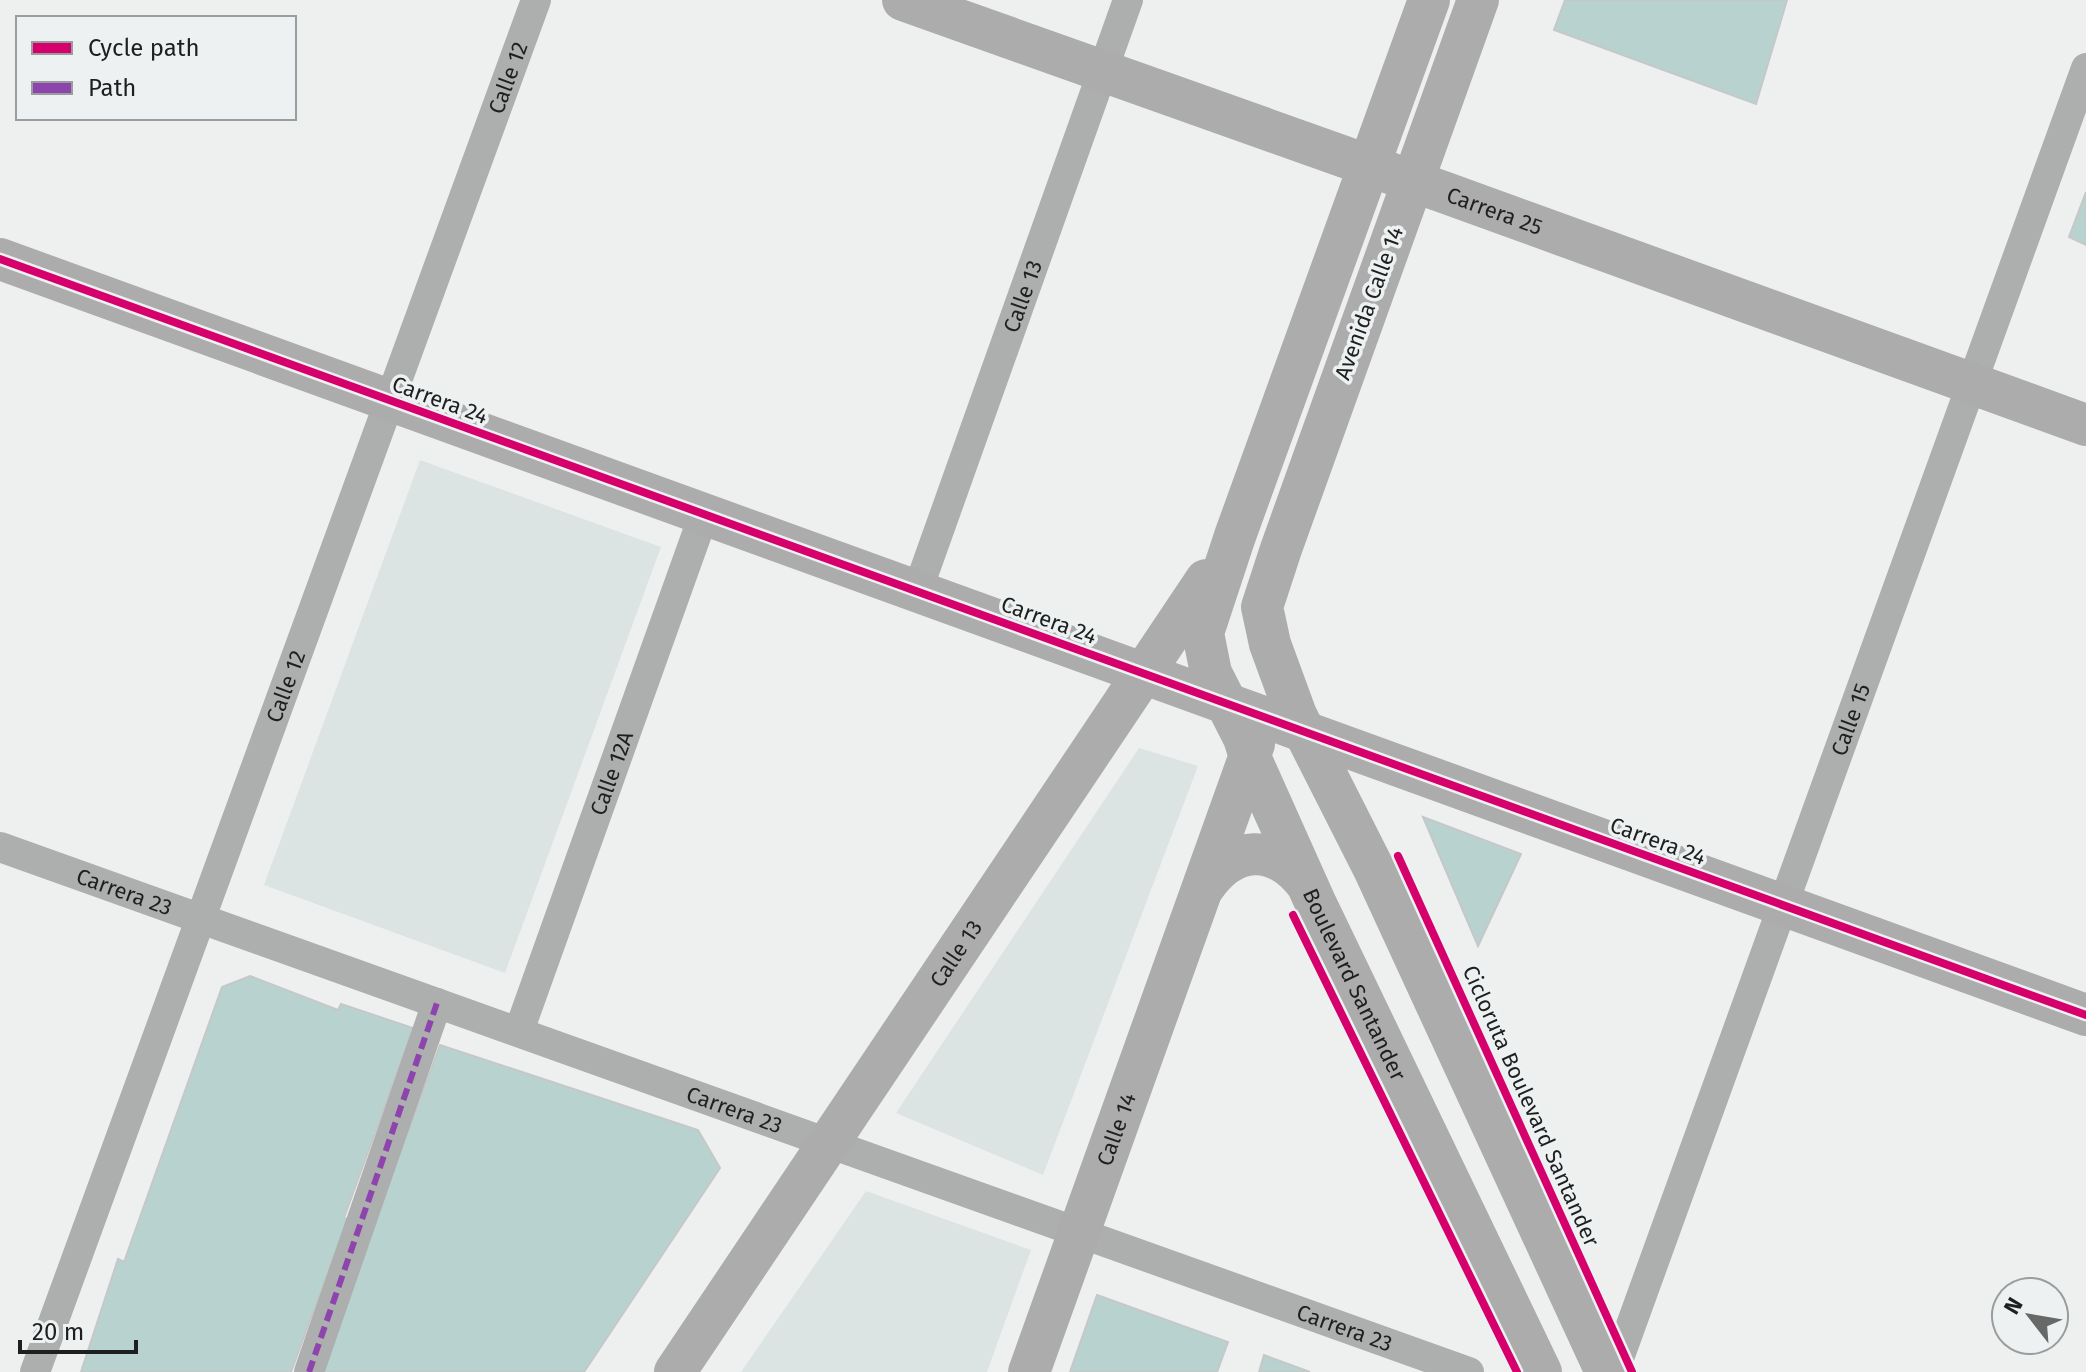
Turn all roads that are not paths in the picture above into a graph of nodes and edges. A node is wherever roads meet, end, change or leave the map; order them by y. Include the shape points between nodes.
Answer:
1 (536, 0) edge
2 (903, 0) edge
3 (1128, 0) edge
4 (1429, 0) edge
5 (1478, 0) edge
6 (2086, 68) edge
7 (1102, 71) junction
8 (1370, 166) junction
9 (1413, 181) junction
10 (0, 259) edge
11 (1972, 384) junction
12 (390, 401) junction
13 (2086, 425) edge
14 (704, 514) junction
15 (1235, 536) junction
16 (1218, 589) joint
17 (917, 592) junction
18 (1280, 669) junction
19 (1143, 673) junction
20 (1246, 710) junction
21 (1304, 731) junction
22 (1250, 757) junction
23 (0, 847) edge
24 (1306, 883) junction
25 (1204, 887) junction
26 (1783, 905) junction
27 (201, 918) junction
28 (437, 1003) junction
29 (2086, 1015) edge
30 (519, 1031) junction
31 (830, 1143) junction
32 (1080, 1231) junction
33 (35, 1372) edge
34 (309, 1372) edge
35 (675, 1372) edge
36 (1029, 1372) edge
37 (1469, 1372) edge
38 (1541, 1372) edge
39 (1606, 1372) edge
40 (1614, 1372) edge

1 - 12 street, Calle 12
2 - 7 street, Carrera 25
3 - 7 street, Calle 13
4 - 8 street, Avenida Calle 14
5 - 9 street, Avenida Calle 14
6 - 11 street, Calle 15
7 - 8 street, Carrera 25
7 - 17 street, Calle 13
8 - 9 street, Carrera 25
8 - 15 street, Avenida Calle 14
9 - 11 street, Carrera 25
9 - 18 street, Avenida Calle 14 via 1262,607
10 - 12 street, Carrera 24
11 - 13 street, Carrera 25
11 - 26 street, Calle 15
12 - 14 street, Carrera 24
12 - 27 street, Calle 12
14 - 17 street, Carrera 24
14 - 30 street, Calle 12A
15 - 16 street, Avenida Calle 14
15 - 19 street, Calle 13
16 - 20 street, Boulevard Santander via 1203,633 1211,673
17 - 19 street, Carrera 24
18 - 20 street
18 - 21 street
19 - 20 street, Carrera 24
19 - 31 street, Calle 13
20 - 21 street, Carrera 24
20 - 22 street, Boulevard Santander via 1244,738
21 - 26 street, Carrera 24
21 - 39 street via 1374,869
22 - 24 street, Boulevard Santander
22 - 25 street, Calle 14
23 - 27 street, Carrera 23
24 - 25 street, Calle 14 via 1284,861 1249,854 1215,871
24 - 38 street, Boulevard Santander
25 - 32 street, Calle 14
26 - 29 street, Carrera 24
26 - 40 street, Calle 15
27 - 28 street, Carrera 23
27 - 33 street, Calle 12
28 - 30 street, Carrera 23
28 - 34 street
30 - 31 street, Carrera 23
31 - 32 street, Carrera 23
31 - 35 street, Calle 13
32 - 36 street, Calle 14
32 - 37 street, Carrera 23

